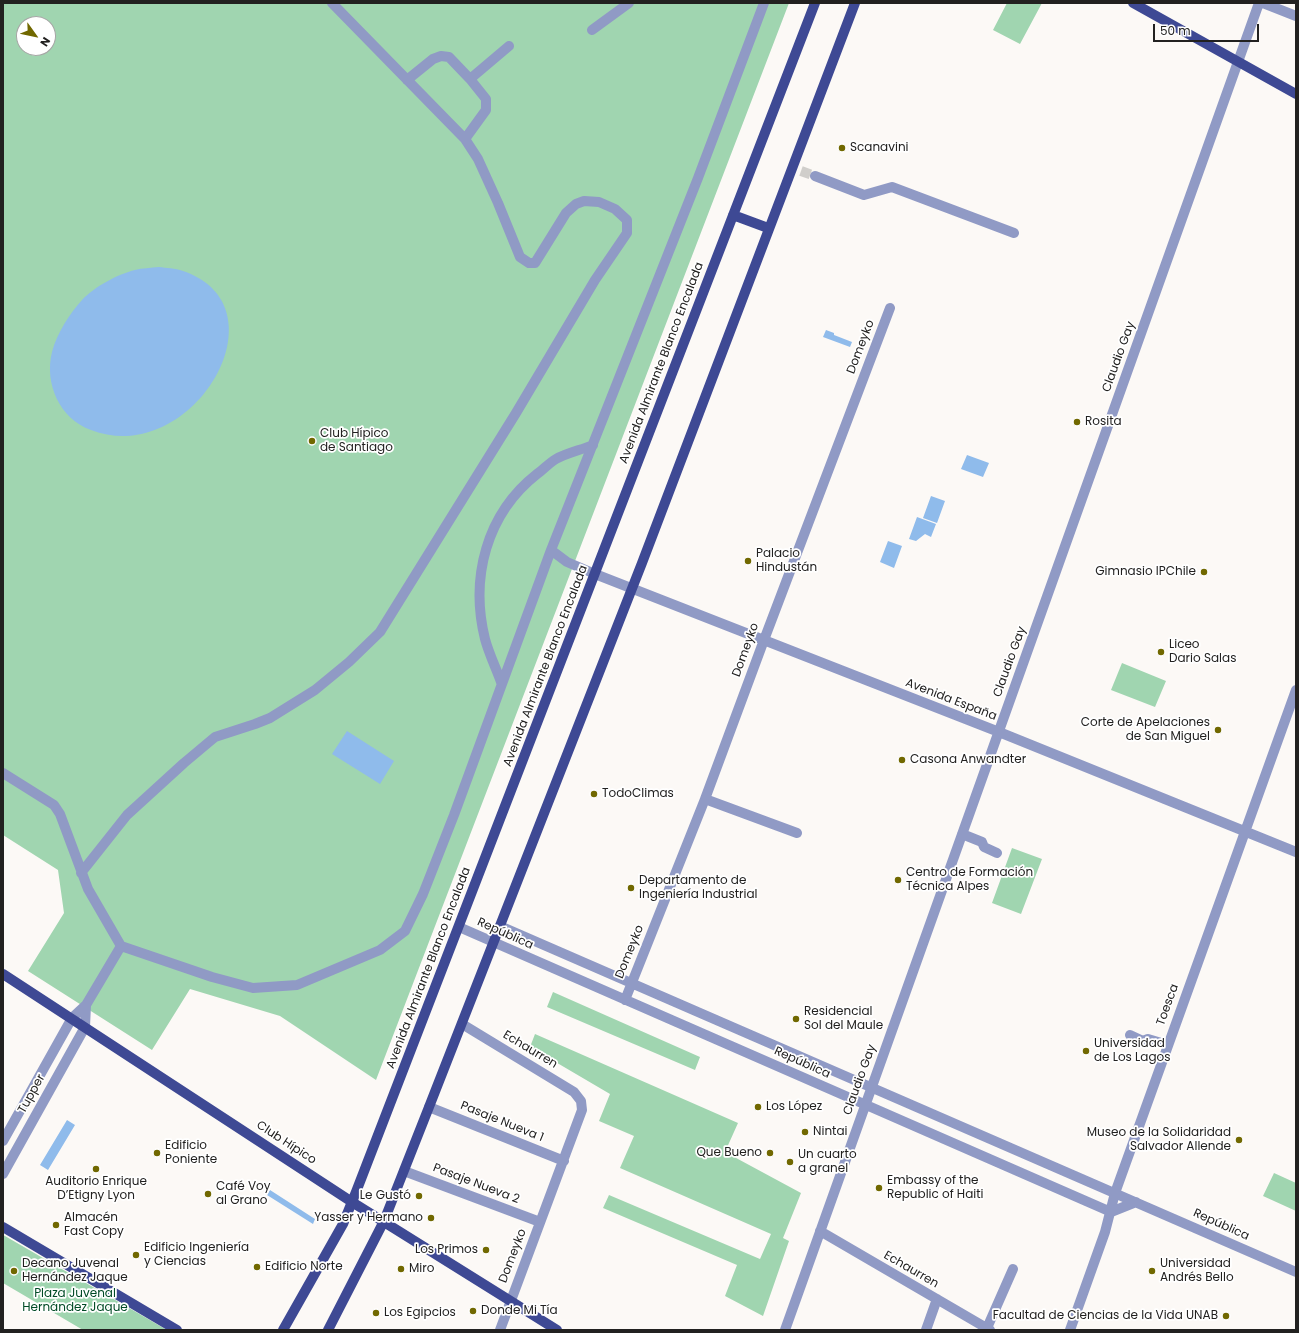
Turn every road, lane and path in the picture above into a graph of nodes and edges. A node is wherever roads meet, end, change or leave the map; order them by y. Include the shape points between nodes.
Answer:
1 (332, 3) edge
2 (629, 3) edge
3 (764, 3) edge
4 (815, 3) edge
5 (855, 3) edge
6 (1133, 3) edge
7 (1259, 3) edge
8 (1264, 3) edge
9 (1296, 16) edge
10 (592, 30) dead end
11 (509, 46) dead end
12 (1238, 61) junction
13 (470, 79) junction
14 (407, 80) junction
15 (1296, 94) edge
16 (465, 139) junction
17 (815, 176) tunnel mouth
18 (733, 215) junction
19 (768, 228) junction
20 (1014, 233) dead end
21 (890, 308) dead end
22 (593, 446) junction
23 (551, 550) junction
24 (595, 574) junction
25 (632, 589) junction
26 (764, 640) junction
27 (501, 682) junction
28 (1296, 690) edge
29 (998, 732) junction
30 (3, 773) edge
31 (705, 799) junction
32 (1246, 832) junction
33 (797, 833) dead end
34 (962, 834) junction
35 (1296, 852) edge
36 (997, 853) dead end
37 (81, 873) junction
38 (500, 926) junction
39 (459, 927) junction
40 (494, 943) junction
41 (121, 946) junction
42 (3, 974) edge
43 (632, 983) junction
44 (625, 1000) junction
45 (86, 1005) junction
46 (72, 1018) junction
47 (462, 1024) junction
48 (85, 1027) junction
49 (1130, 1036) dead end
50 (1168, 1045) junction
51 (871, 1087) junction
52 (581, 1101) joint
53 (865, 1105) junction
54 (430, 1107) junction
55 (3, 1141) edge
56 (564, 1161) junction
57 (404, 1171) junction
58 (3, 1174) edge
59 (1115, 1193) junction
60 (352, 1202) junction
61 (1136, 1202) junction
62 (1111, 1212) junction
63 (384, 1221) junction
64 (540, 1222) junction
65 (3, 1227) edge
66 (820, 1231) junction
67 (1013, 1269) dead end
68 (1296, 1272) edge
69 (937, 1300) junction
70 (510, 1301) junction
71 (988, 1329) edge
72 (178, 1330) edge
73 (283, 1330) edge
74 (328, 1330) edge
75 (500, 1330) edge
76 (558, 1330) edge
77 (785, 1330) edge
78 (926, 1330) edge
79 (1070, 1330) edge

1 - 14 street
2 - 10 street
3 - 22 street
4 - 18 main road, Avenida Almirante Blanco Encalada
5 - 19 main road via 796,169
6 - 12 main road
7 - 12 street, Claudio Gay
8 - 9 street
11 - 13 street
12 - 15 main road
12 - 29 street, Claudio Gay
13 - 14 street via 449,57 441,56 433,59
13 - 16 street via 486,100 486,110
14 - 16 street
16 - 37 street via 478,159 520,258 534,263 541,256 566,212 584,201 599,202 619,212 626,220 627,233 595,280 512,420 380,632 315,690 270,718 215,737 127,815
17 - 20 street via 864,195 892,187
18 - 19 main road
18 - 24 main road, Avenida Almirante Blanco Encalada
19 - 25 main road
21 - 26 street, Domeyko
22 - 23 street
22 - 27 street via 556,459 528,482 509,501 493,529 482,562 480,599 485,639
23 - 24 street, Avenida España via 567,562
23 - 27 street
24 - 25 street, Avenida España
24 - 39 main road, Avenida Almirante Blanco Encalada
25 - 26 street, Avenida España
25 - 38 main road
26 - 29 street, Avenida España
26 - 31 street, Domeyko
27 - 41 street via 423,894 405,931 380,950 297,986 253,988
28 - 32 street, Toesca
29 - 32 street, Avenida España
29 - 34 street, Claudio Gay
30 - 37 street via 54,806 60,814
31 - 33 street
31 - 43 street, Domeyko
32 - 35 street, Avenida España
32 - 50 street, Toesca
34 - 36 street via 982,842 984,847
34 - 51 street, Claudio Gay
37 - 41 street
38 - 40 main road
38 - 43 street, República
39 - 40 street, República
39 - 60 main road, Avenida Almirante Blanco Encalada
40 - 44 street, República
40 - 47 main road
41 - 45 street
42 - 46 main road, Club Hípico
43 - 44 street, Domeyko
43 - 51 street, República
44 - 53 street, República
45 - 46 street, Tupper
45 - 48 street
46 - 48 main road, Club Hípico
46 - 55 street, Tupper
47 - 52 street, Echaurren via 574,1092
47 - 54 main road
48 - 58 street, Tupper
48 - 60 main road, Club Hípico
49 - 50 street
50 - 59 street, Toesca
51 - 53 street, Claudio Gay
51 - 59 street, República
52 - 56 street, Domeyko via 582,1110
53 - 62 street, República
53 - 66 street, Claudio Gay
54 - 56 street, Pasaje Nueva 1
54 - 57 main road
56 - 64 street, Domeyko
57 - 63 main road
57 - 64 street, Pasaje Nueva 2
59 - 61 street, República
59 - 62 street, Toesca
60 - 63 main road, Club Hípico
60 - 73 main road, Avenida Almirante Blanco Encalada
61 - 62 street
61 - 68 street, República
62 - 79 street, Toesca
63 - 70 main road, Club Hípico
63 - 74 main road
64 - 70 street, Domeyko
65 - 72 main road
66 - 69 street, Echaurren
66 - 77 street, Claudio Gay
67 - 71 street
69 - 71 street, Echaurren
69 - 78 street
70 - 75 street, Domeyko
70 - 76 main road, Club Hípico

